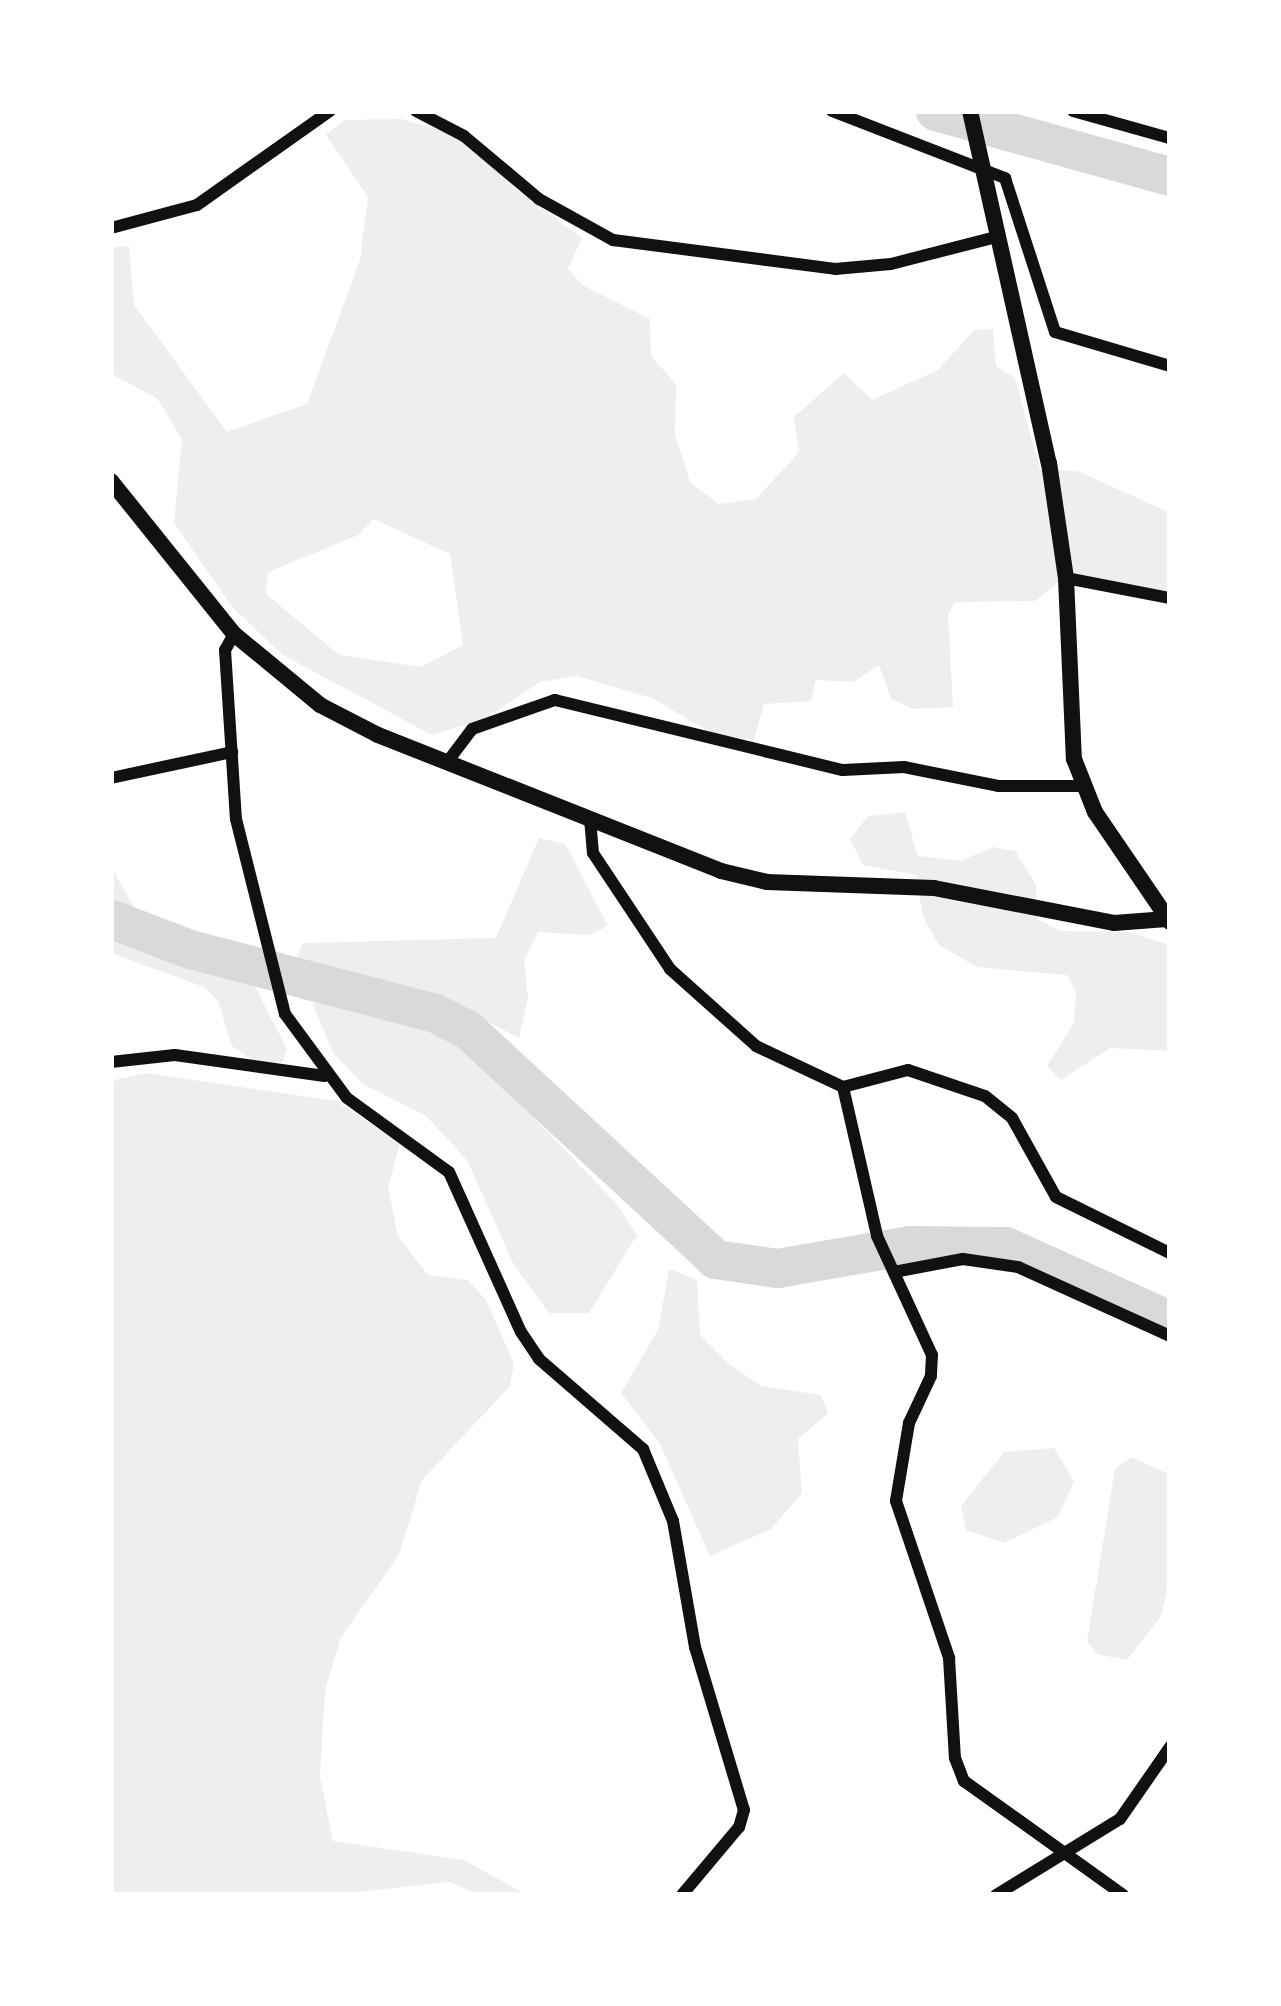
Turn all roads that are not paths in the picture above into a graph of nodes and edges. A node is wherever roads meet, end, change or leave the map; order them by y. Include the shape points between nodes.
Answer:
1 (330, 111) edge
2 (416, 111) edge
3 (832, 111) edge
4 (970, 111) edge
5 (1073, 111) edge
6 (1170, 138) edge
7 (980, 164) junction
8 (111, 229) edge
9 (995, 237) junction
10 (1170, 366) edge
11 (111, 481) edge
12 (130, 507) junction
13 (111, 511) edge
14 (1066, 578) junction
15 (1170, 598) edge
16 (234, 634) junction
17 (232, 752) junction
18 (448, 761) junction
19 (111, 778) edge
20 (1082, 787) junction
21 (590, 819) junction
22 (1168, 920) edge
23 (111, 1062) edge
24 (326, 1076) junction
25 (843, 1087) junction
26 (1170, 1253) edge
27 (892, 1269) junction
28 (1170, 1336) edge
29 (1170, 1747) edge
30 (1064, 1848) junction
31 (682, 1895) edge
32 (996, 1895) edge
33 (1124, 1895) edge

1 - 8 street via 196,205
2 - 9 street via 464,136 539,199 613,239 835,269 914,260
3 - 7 street
4 - 7 street
5 - 6 street
7 - 9 street
7 - 10 street via 1005,178 1055,332
9 - 14 street via 1049,463
11 - 12 street
12 - 13 street
12 - 16 street
14 - 15 street
14 - 20 street via 1070,728
16 - 17 street via 225,650
16 - 18 street via 320,705
17 - 19 street
17 - 24 street via 236,819 285,1014
18 - 20 street via 472,729 555,700 843,770 904,767 998,786
18 - 21 street
20 - 22 street
21 - 22 street via 767,882 934,888 1114,923
21 - 25 street via 593,853 634,923 683,983 756,1046
23 - 24 street via 175,1055
24 - 31 street via 449,1172 539,1359 643,1449 673,1521 695,1647 744,1810 739,1828
25 - 26 street via 908,1070 985,1096 1012,1118 1056,1197
25 - 27 street
27 - 28 street via 962,1258 1018,1267
27 - 30 street via 932,1355 932,1376 909,1423 896,1501 949,1658 955,1758 964,1781
29 - 30 street via 1120,1819
30 - 32 street
30 - 33 street

